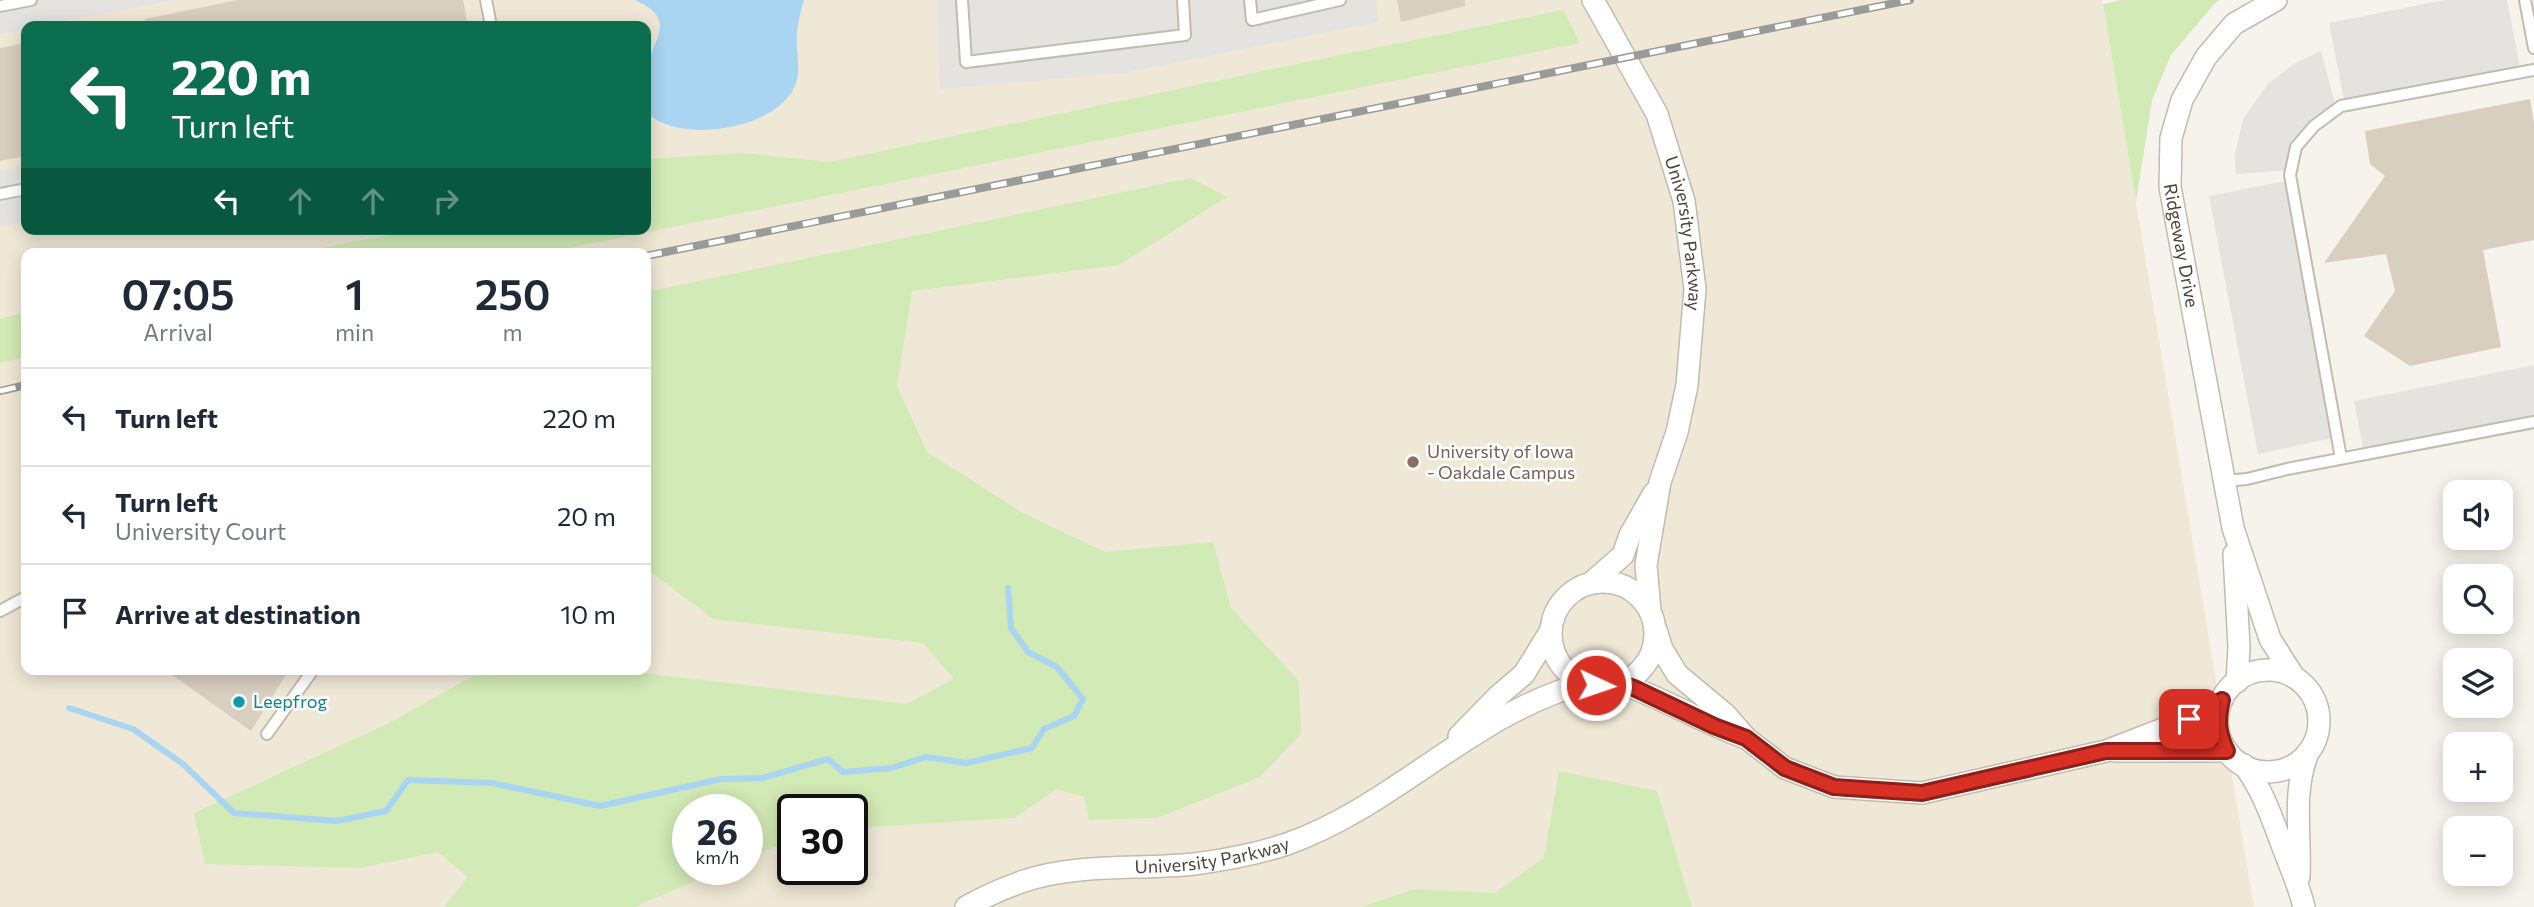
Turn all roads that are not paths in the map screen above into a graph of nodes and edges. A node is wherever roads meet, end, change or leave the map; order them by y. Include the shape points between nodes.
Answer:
1 (31, 0) edge
2 (486, 0) edge
3 (962, 0) edge
4 (1183, 0) edge
5 (1250, 0) edge
6 (1340, 0) edge
7 (1593, 0) edge
8 (2276, 0) edge
9 (2525, 0) edge
10 (0, 6) edge
11 (490, 21) edge
12 (2534, 48) edge
13 (2534, 69) edge
14 (21, 190) edge
15 (0, 194) edge
16 (2534, 422) edge
17 (2341, 458) junction
18 (2223, 481) junction
19 (1660, 482) junction
20 (2233, 528) junction
21 (1591, 583) junction
22 (21, 600) edge
23 (0, 611) edge
24 (1653, 621) junction
25 (1551, 630) junction
26 (309, 675) edge
27 (2294, 677) junction
28 (2237, 682) junction
29 (1586, 683) junction
30 (1620, 683) junction
31 (2222, 700) junction
32 (267, 734) dead end
33 (1746, 738) junction
34 (2106, 751) junction
35 (2227, 751) junction
36 (2308, 752) junction
37 (1440, 755) junction
38 (2244, 765) junction
39 (2298, 882) junction
40 (966, 907) edge
41 (2304, 907) edge

1 - 10 lane
2 - 11 lane
3 - 4 lane via 966,62 1185,35
5 - 6 lane via 1252,20
7 - 19 street, University Parkway via 1657,114 1684,201 1691,245 1695,289 1687,385
8 - 18 street, Ridgeway Drive via 2234,24 2206,57 2182,100 2171,138 2170,187
9 - 12 lane
13 - 17 lane via 2341,106 2314,126 2296,148 2290,175
14 - 15 lane
16 - 17 lane
17 - 18 lane
18 - 20 street, Ridgeway Drive
19 - 21 street, University Parkway via 1623,555
19 - 24 street, University Parkway via 1646,565
20 - 27 street, Ridgeway Drive via 2270,639
20 - 28 street, Ridgeway Drive
21 - 24 street via 1614,582 1630,588 1643,599
21 - 25 street via 1566,596
22 - 23 lane
24 - 30 street via 1654,648 1647,663
24 - 33 street via 1677,674
25 - 29 street via 1559,661
25 - 37 street, University Parkway via 1524,674
26 - 32 lane
27 - 28 street via 2263,670
27 - 36 street via 2308,689 2320,719 2318,735
28 - 31 street
29 - 30 street
29 - 37 street, University Parkway via 1542,697
30 - 33 street
31 - 34 street via 2189,719
31 - 35 street via 2219,735
33 - 34 street via 1785,768 1834,787 1922,793
34 - 35 street
35 - 38 street
36 - 38 street via 2286,769 2270,772
36 - 39 street via 2298,793
37 - 40 street, University Parkway via 1383,796 1289,843 1193,864 1066,872 1026,880
38 - 39 street via 2259,785
39 - 41 street

